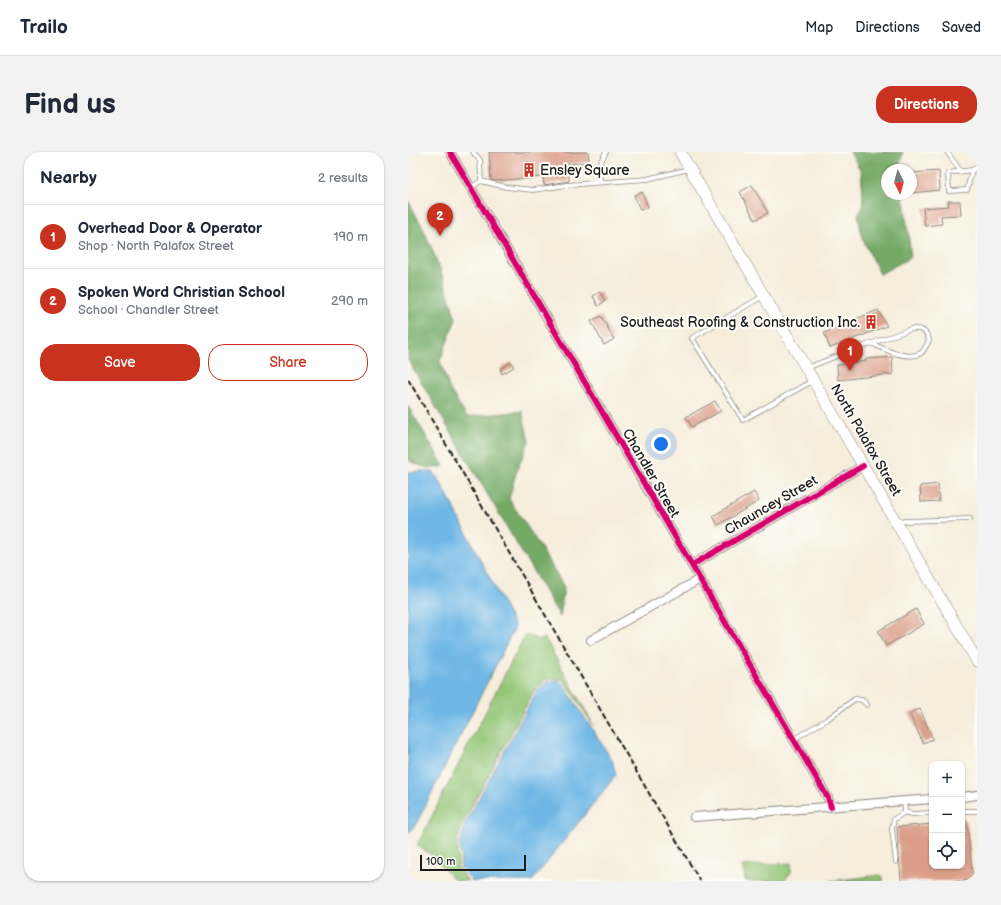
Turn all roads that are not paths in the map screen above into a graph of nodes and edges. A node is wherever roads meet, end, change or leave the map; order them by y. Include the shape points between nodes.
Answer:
1 (450, 152) edge
2 (473, 152) edge
3 (606, 152) edge
4 (680, 152) edge
5 (946, 152) edge
6 (977, 167) edge
7 (690, 169) junction
8 (972, 170) junction
9 (961, 172) junction
10 (481, 181) junction
11 (600, 182) junction
12 (470, 188) junction
13 (764, 296) junction
14 (871, 343) junction
15 (806, 368) junction
16 (813, 380) junction
17 (863, 466) junction
18 (970, 519) dead end
19 (897, 523) junction
20 (692, 565) junction
21 (700, 578) junction
22 (591, 640) dead end
23 (977, 661) edge
24 (867, 705) dead end
25 (794, 739) junction
26 (977, 795) edge
27 (965, 797) edge
28 (929, 799) edge
29 (904, 801) junction
30 (831, 807) junction
31 (965, 811) edge
32 (977, 811) edge
33 (905, 812) junction
34 (929, 813) edge
35 (694, 818) dead end
36 (896, 862) dead end

1 - 12 street, Chandler Street
2 - 10 lane via 480,160
3 - 11 lane via 599,165
4 - 7 main road, North Palafox Street
5 - 9 lane
6 - 8 lane
7 - 11 lane via 646,178
7 - 13 main road, North Palafox Street
8 - 9 lane
8 - 9 lane via 967,190 949,191 948,173
10 - 11 lane via 533,190
10 - 12 lane
12 - 20 street, Chandler Street
13 - 15 main road, North Palafox Street
13 - 16 lane via 692,338 743,420
14 - 14 lane via 911,328 927,332 929,340 920,353 912,355 892,353
14 - 15 lane
15 - 16 main road, North Palafox Street
16 - 17 main road, North Palafox Street
17 - 19 main road, North Palafox Street
17 - 20 street, Chauncey Street
18 - 19 lane
19 - 23 main road, North Palafox Street
20 - 21 street, Chandler Street
21 - 22 street
21 - 25 street, Chandler Street
24 - 25 lane via 862,700 855,699
25 - 30 street, Chandler Street
26 - 27 street
28 - 29 street
29 - 30 street
29 - 33 lane
30 - 35 street
31 - 32 lane
33 - 34 lane
33 - 36 lane via 894,819 892,829

